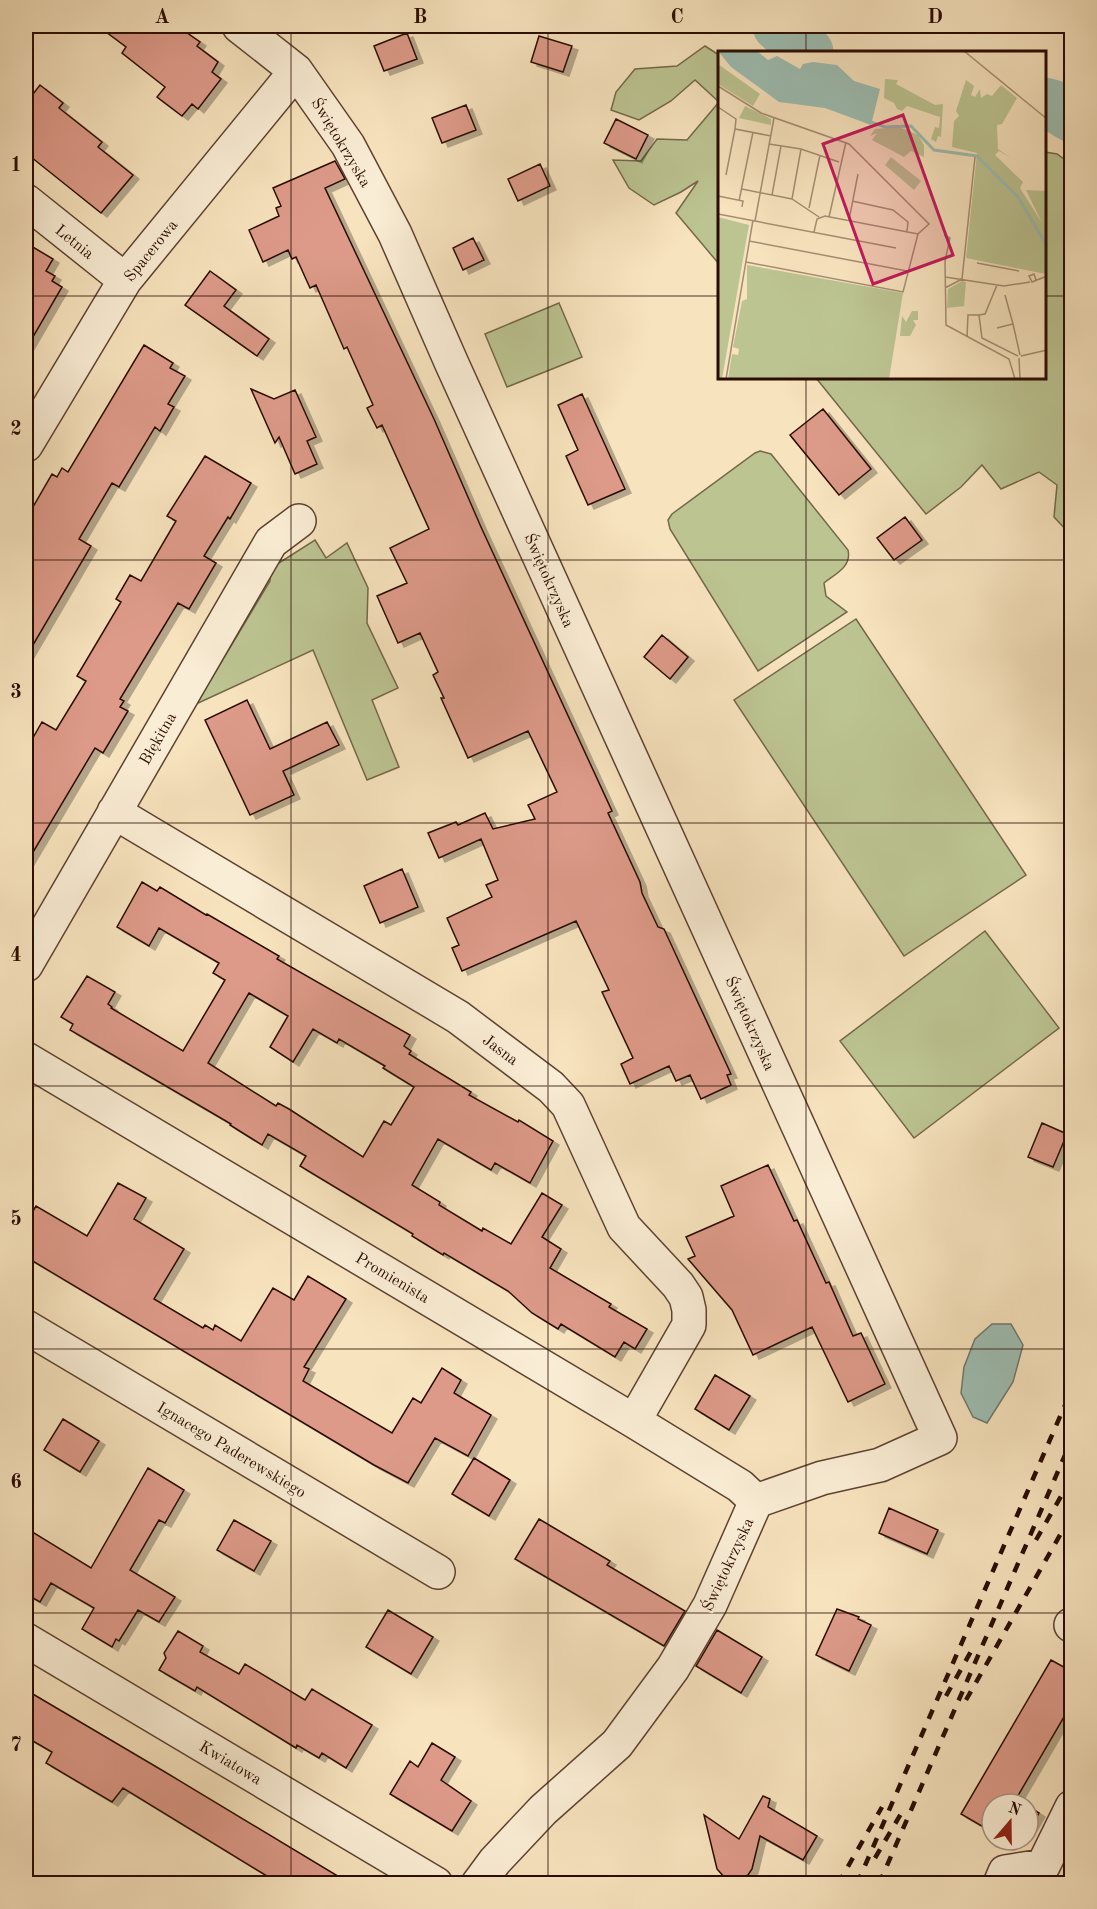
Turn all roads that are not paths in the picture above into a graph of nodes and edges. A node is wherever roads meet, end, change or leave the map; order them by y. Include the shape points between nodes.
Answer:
1 (239, 26) edge
2 (296, 71) junction
3 (26, 201) edge
4 (125, 280) junction
5 (26, 445) edge
6 (299, 521) dead end
7 (114, 812) junction
8 (26, 964) edge
9 (26, 1059) edge
10 (26, 1327) edge
11 (634, 1421) junction
12 (756, 1501) junction
13 (438, 1572) dead end
14 (26, 1640) edge
15 (1071, 1807) edge
16 (436, 1884) edge
17 (478, 1884) edge
18 (1000, 1884) edge

1 - 2 street, Świętokrzyska
2 - 4 street, Spacerowa
2 - 12 street, Świętokrzyska via 348,145 395,234 940,1438 880,1465 822,1478
3 - 4 street, Letnia
4 - 5 street, Spacerowa
6 - 7 street, Błękitna via 271,542
7 - 8 street, Błękitna
7 - 11 street, Jasna via 458,1017 551,1087 568,1105 624,1227 678,1285 689,1310 689,1325
9 - 11 street, Promienista
10 - 13 street, Ignacego Paderewskiego
11 - 12 street, Promienista via 740,1486
12 - 17 street, Świętokrzyska via 710,1605 667,1676 617,1744 543,1810
14 - 16 street, Kwiatowa
15 - 18 street via 1043,1866 1005,1872

